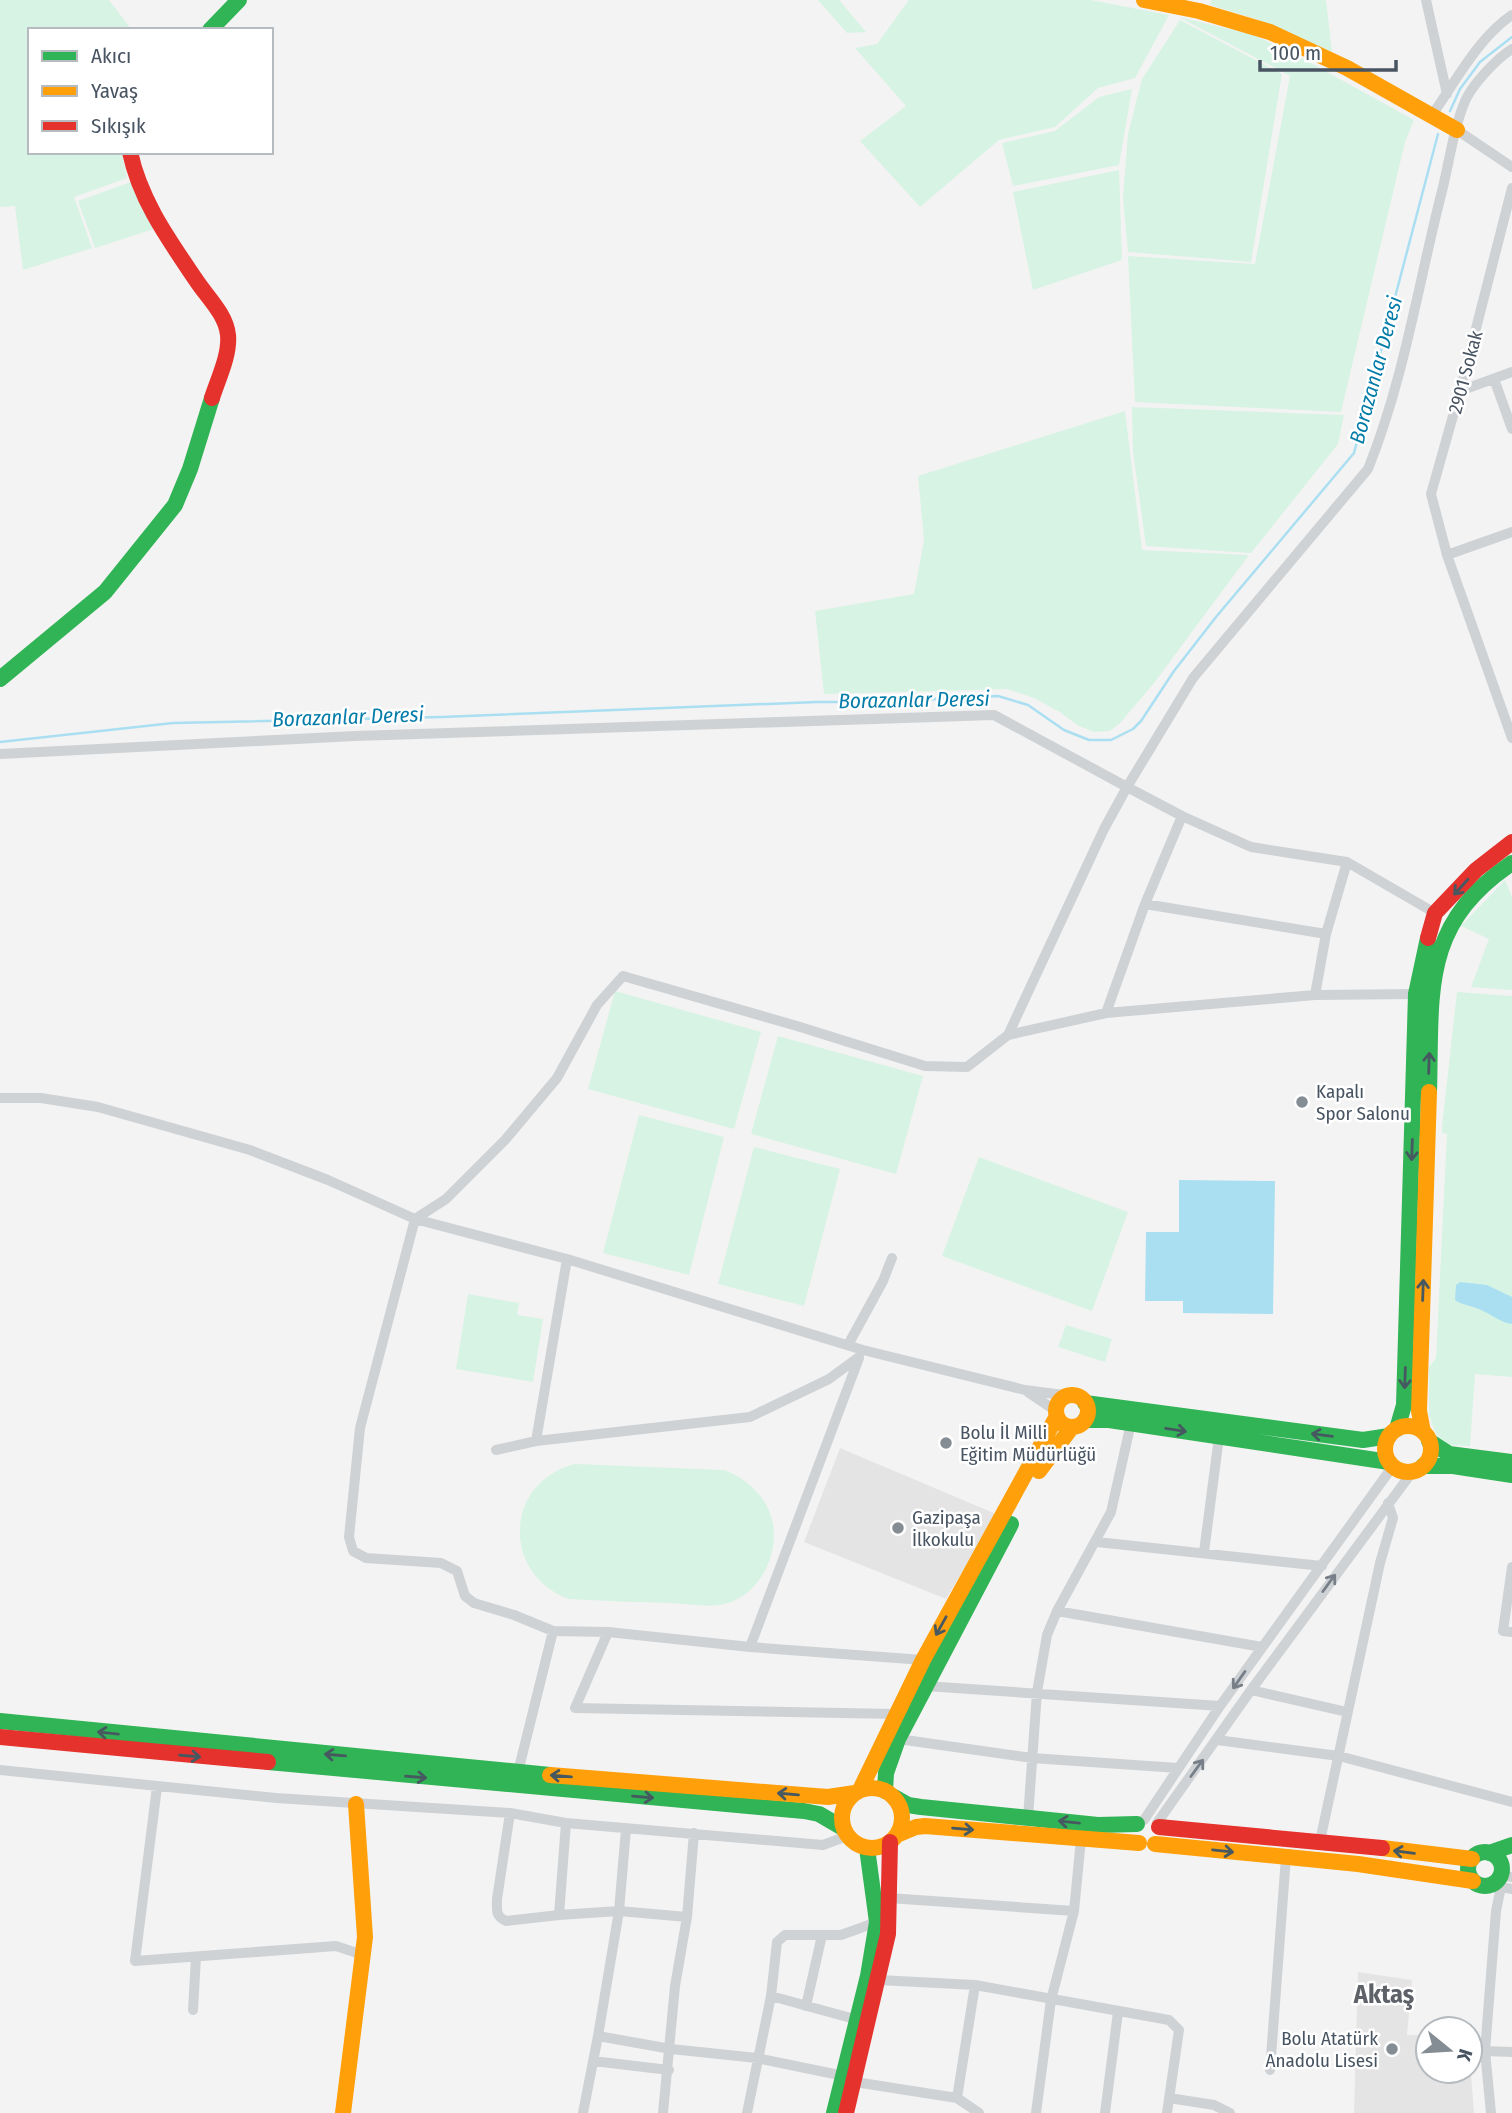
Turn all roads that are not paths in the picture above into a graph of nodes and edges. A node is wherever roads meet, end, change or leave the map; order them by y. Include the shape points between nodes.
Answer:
1 (239, 0) edge
2 (1144, 0) edge
3 (1426, 0) edge
4 (1512, 15) edge
5 (212, 28) edge
6 (1512, 49) edge
7 (1447, 94) junction
8 (1433, 115) junction
9 (1457, 131) junction
10 (130, 154) edge
11 (1512, 167) edge
12 (1512, 188) edge
13 (1512, 372) edge
14 (1494, 379) junction
15 (1460, 391) junction
16 (1512, 429) edge
17 (1512, 532) edge
18 (1447, 555) junction
19 (0, 679) edge
20 (1509, 717) edge
21 (1512, 738) edge
22 (0, 754) edge
23 (1127, 787) junction
24 (1182, 816) junction
25 (1512, 842) edge
26 (1348, 862) junction
27 (1512, 863) edge
28 (1145, 904) junction
29 (1435, 913) junction
30 (1326, 934) junction
31 (1315, 995) junction
32 (1416, 995) junction
33 (1106, 1013) junction
34 (1008, 1035) junction
35 (0, 1098) edge
36 (415, 1219) junction
37 (892, 1258) dead end
38 (567, 1259) junction
39 (848, 1345) junction
40 (861, 1353) junction
41 (1025, 1390) junction
42 (1078, 1399) junction
43 (1057, 1413) junction
44 (1131, 1423) junction
45 (1078, 1424) junction
46 (1393, 1432) junction
47 (1426, 1436) junction
48 (1219, 1437) junction
49 (536, 1441) junction
50 (496, 1450) dead end
51 (1512, 1462) edge
52 (1391, 1464) junction
53 (1418, 1468) junction
54 (1512, 1475) edge
55 (1388, 1503) junction
56 (1097, 1542) junction
57 (1204, 1552) junction
58 (1322, 1566) junction
59 (1512, 1567) edge
60 (1057, 1611) junction
61 (553, 1631) junction
62 (608, 1632) junction
63 (1512, 1632) edge
64 (750, 1647) junction
65 (1262, 1647) junction
66 (923, 1660) junction
67 (925, 1686) junction
68 (1251, 1690) junction
69 (1037, 1692) junction
70 (1220, 1706) junction
71 (1347, 1712) junction
72 (896, 1714) junction
73 (0, 1721) edge
74 (0, 1737) edge
75 (898, 1739) junction
76 (1217, 1740) junction
77 (1339, 1756) junction
78 (1032, 1758) junction
79 (1178, 1768) junction
80 (0, 1770) edge
81 (518, 1772) junction
82 (157, 1787) junction
83 (858, 1791) junction
84 (890, 1794) junction
85 (1512, 1802) edge
86 (356, 1804) junction
87 (510, 1813) junction
88 (1028, 1818) junction
89 (566, 1823) junction
90 (1149, 1824) junction
91 (626, 1829) junction
92 (845, 1832) junction
93 (694, 1833) junction
94 (894, 1838) junction
95 (1081, 1839) junction
96 (1320, 1841) junction
97 (1147, 1844) junction
98 (1512, 1845) edge
99 (867, 1848) junction
100 (1286, 1857) junction
101 (1472, 1859) junction
102 (1502, 1873) edge
103 (1473, 1881) junction
104 (889, 1898) junction
105 (619, 1910) junction
106 (1074, 1911) junction
107 (559, 1915) junction
108 (687, 1917) junction
109 (877, 1922) junction
110 (822, 1935) junction
111 (363, 1955) junction
112 (196, 1956) junction
113 (879, 1980) junction
114 (975, 1985) junction
115 (771, 1996) junction
116 (1051, 2000) junction
117 (806, 2006) junction
118 (193, 2010) dead end
119 (1118, 2012) junction
120 (858, 2020) junction
121 (598, 2035) junction
122 (671, 2049) junction
123 (1485, 2051) junction
124 (1512, 2052) edge
125 (757, 2058) junction
126 (593, 2062) junction
127 (669, 2070) junction
128 (1270, 2070) dead end
129 (850, 2079) junction
130 (957, 2098) junction
131 (1169, 2098) junction
132 (343, 2113) edge
133 (583, 2113) edge
134 (663, 2113) edge
135 (747, 2113) edge
136 (834, 2113) edge
137 (846, 2113) edge
138 (979, 2113) edge
139 (1037, 2113) edge
140 (1105, 2113) edge
141 (1167, 2113) edge
142 (1230, 2113) edge
143 (1491, 2113) edge

1 - 5 main road
2 - 8 main road via 1270,32
3 - 7 street
4 - 7 street via 1498,24
6 - 9 street via 1500,56 1467,98
7 - 8 street
8 - 9 main road
9 - 11 street
9 - 23 street via 1408,338 1368,468 1193,678
10 - 19 main road via 133,171 162,227 221,316 228,334 226,352 175,505 105,593
12 - 15 street, 2901 Sokak
13 - 14 street
14 - 15 street
14 - 16 street
15 - 18 street, 2901 Sokak via 1432,494
17 - 18 street
18 - 20 street, 2901 Sokak
20 - 21 street, 2901 Sokak
22 - 23 street via 341,736 993,715
23 - 24 street
23 - 34 street
24 - 26 street via 1251,847
24 - 28 street
25 -> 29 main road via 1476,870
26 - 29 street
26 - 30 street
47 -> 27 main road via 1419,1400 1432,988 1438,952 1450,924 1490,876
28 - 30 street
28 - 33 street
29 - 32 main road
30 - 31 street
31 - 32 street
31 - 33 street
32 -> 46 main road via 1404,1405
33 - 34 street
34 - 36 street via 967,1067 925,1066 622,976 597,1005 557,1078 514,1129 446,1199
35 - 36 street via 41,1098 98,1107 250,1150
36 - 38 street
36 - 61 street via 360,1428 349,1546 366,1558 451,1566 465,1596 474,1603
37 - 39 street
38 - 39 street
38 - 49 street
39 - 40 street
40 - 41 street
40 - 49 street via 829,1379 750,1417
40 - 64 street
41 - 42 street
41 - 43 street
42 - 43 main road via 1062,1399
42 - 45 main road via 1087,1413
46 -> 42 main road via 1363,1440
43 - 45 main road via 1064,1425
43 -> 66 main road
44 - 45 main road
44 -> 48 main road
44 - 56 street via 1114,1503
45 - 67 main road via 1043,1464
46 - 47 main road via 1408,1426
46 - 52 main road via 1385,1452
47 - 51 main road via 1449,1454
47 - 53 main road via 1430,1451
48 - 52 main road via 1363,1456
48 - 57 street
49 - 50 street
52 - 53 main road via 1402,1471
52 - 58 street
53 - 54 main road via 1453,1466
53 - 55 street
68 -> 55 street
55 - 71 street via 1393,1518
56 - 57 street
56 - 60 street
57 - 58 street
58 - 65 street
59 - 63 street via 1503,1631
60 - 65 street
60 - 69 street via 1047,1635
61 - 62 street
61 - 81 street
62 - 64 street
62 - 72 street via 575,1708
64 - 66 street
65 -> 70 street
66 - 72 main road
67 - 69 street
67 - 75 main road
68 - 71 street
68 - 76 street
69 - 70 street
69 - 78 street
70 - 79 street
71 - 77 street
72 - 83 main road
81 -> 73 main road
74 -> 92 main road via 804,1811 819,1814
75 - 78 street
75 - 84 main road via 886,1773
76 - 77 street
90 -> 76 street
77 - 85 street
77 - 96 street
78 - 79 street
78 - 88 street
79 - 90 street
80 - 82 street
83 -> 81 main road via 828,1797
82 - 86 street
82 - 112 street via 135,1961
83 - 84 main road via 876,1788
83 - 92 main road via 843,1809
84 - 88 main road via 908,1805
84 - 94 main road via 902,1816
86 - 87 street
86 - 111 main road
87 - 89 street
87 - 107 street via 499,1918
90 -> 88 main road via 1098,1825
89 - 91 street
89 - 107 street
90 - 96 main road
90 - 97 main road via 1160,1838
90 - 97 main road via 1135,1836
91 - 93 street
91 - 105 street
92 - 93 street via 823,1845
92 - 99 main road via 854,1843
93 - 108 street
94 -> 95 main road via 926,1826
94 - 99 main road
94 - 104 main road
95 - 97 main road
95 - 106 street
101 -> 96 main road
97 -> 100 main road
98 - 102 main road
99 - 109 main road
100 - 103 main road
100 - 128 street
101 - 102 main road via 1479,1853
101 - 103 main road via 1468,1868
102 - 103 main road via 1481,1885
102 - 123 street
104 - 106 street
104 - 113 main road
105 - 107 street
105 - 108 street
105 - 121 street
106 - 116 street
108 - 122 street
109 - 110 street via 841,1935
109 - 120 main road
110 - 115 street via 785,1935 777,1942
110 - 117 street
111 - 112 street via 336,1946
111 - 132 main road
112 - 118 street
113 - 114 street
113 - 129 main road
114 - 116 street
114 - 130 street
115 - 117 street
115 - 125 street
116 - 119 street
116 - 139 street
117 - 120 street
119 - 131 street via 1169,2020 1179,2030
119 - 140 street
120 - 129 main road
121 - 122 street
121 - 126 street
122 - 125 street
122 - 127 street
123 - 124 street
123 - 143 street
125 - 129 street
125 - 135 street
126 - 127 street
126 - 133 street
127 - 134 street
129 - 130 street
129 - 136 main road
129 - 137 main road
130 - 138 street
131 - 141 street
131 - 142 street via 1214,2105

